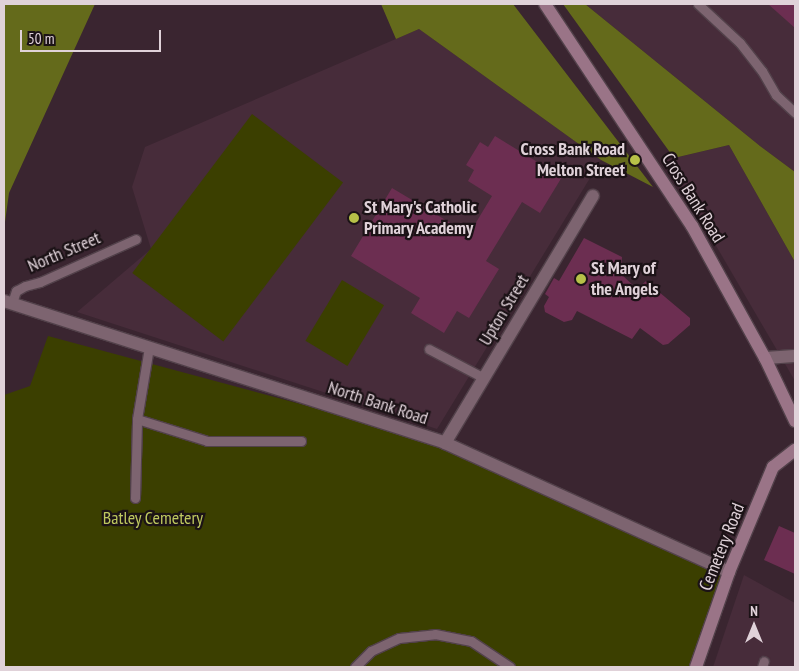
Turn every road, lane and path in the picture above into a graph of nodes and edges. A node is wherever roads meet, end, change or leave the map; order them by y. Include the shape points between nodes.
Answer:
1 (545, 4) edge
2 (698, 4) edge
3 (795, 113) edge
4 (593, 196) dead end
5 (136, 239) dead end
6 (8, 302) edge
7 (149, 347) junction
8 (429, 349) dead end
9 (795, 356) edge
10 (765, 358) junction
11 (484, 378) junction
12 (137, 419) junction
13 (795, 421) edge
14 (302, 441) dead end
15 (445, 443) junction
16 (795, 450) edge
17 (136, 498) dead end
18 (729, 572) junction
19 (355, 667) edge
20 (510, 667) edge
21 (696, 667) edge

1 - 10 street, Cross Bank Road via 692,226
2 - 3 lane via 740,43 776,95
4 - 11 street, Upton Street
5 - 6 lane, North Street via 25,286 16,291
6 - 7 street, North Bank Road
7 - 12 lane
7 - 15 street, North Bank Road
8 - 11 lane
9 - 10 street
10 - 13 street, Cross Bank Road
11 - 15 street, Upton Street
12 - 14 lane via 207,441
12 - 17 lane
15 - 18 street, North Bank Road
16 - 18 street, Cemetery Road via 773,467
18 - 21 street, Cemetery Road
19 - 20 lane via 371,651 399,638 435,634 471,640

